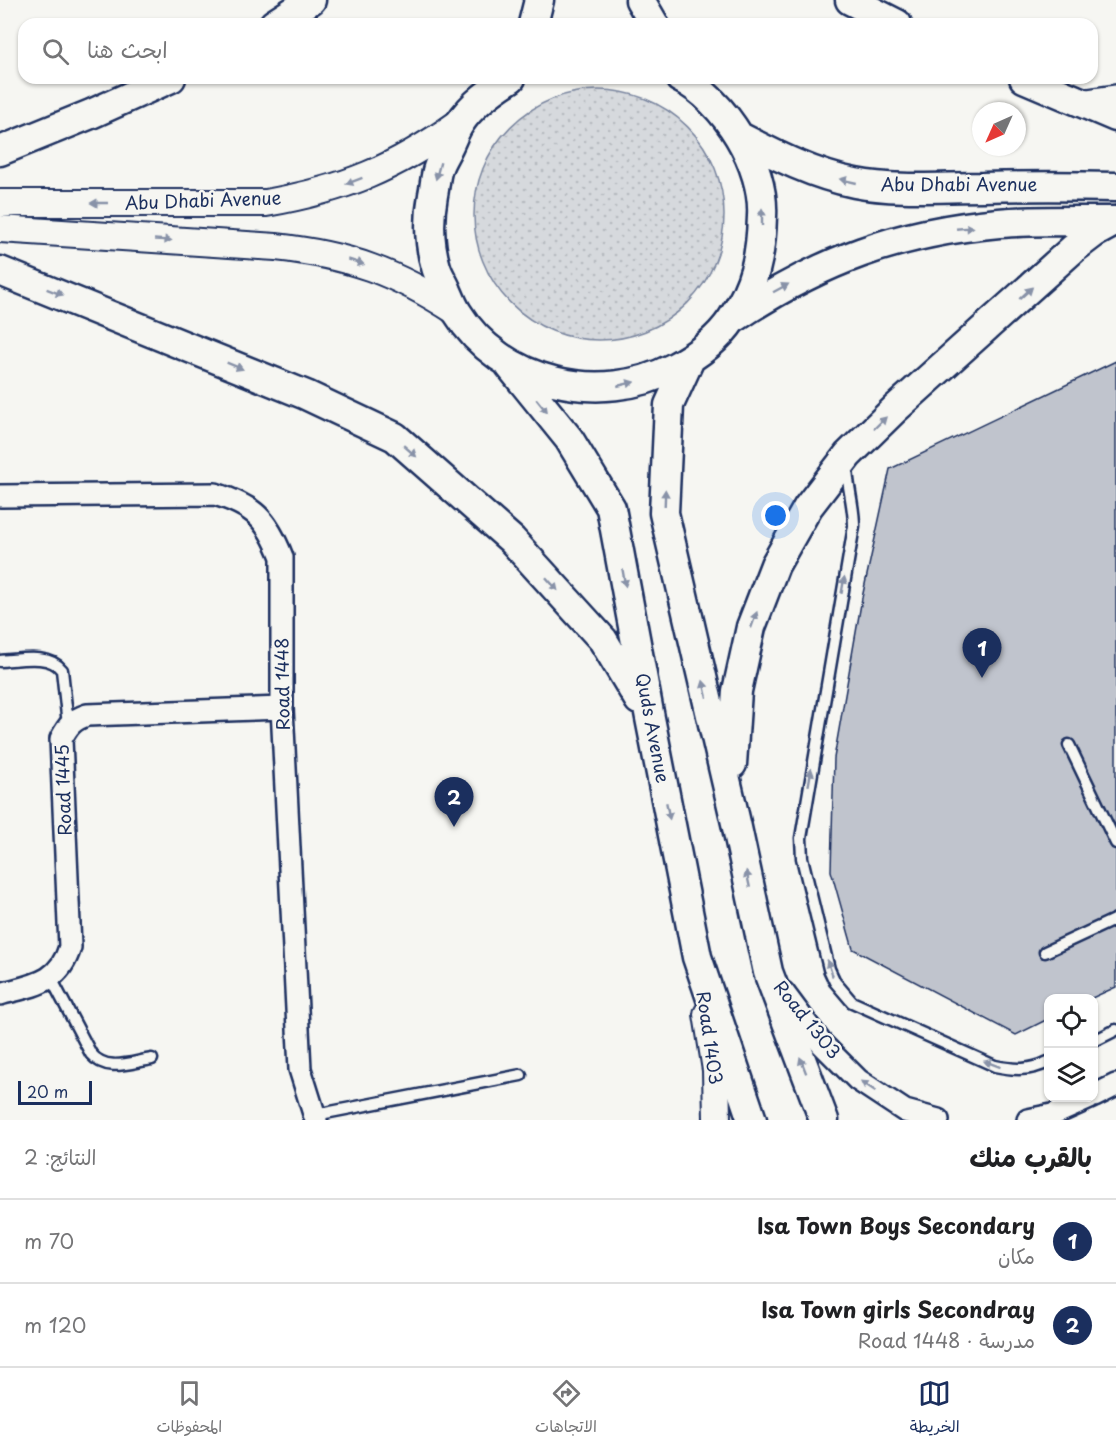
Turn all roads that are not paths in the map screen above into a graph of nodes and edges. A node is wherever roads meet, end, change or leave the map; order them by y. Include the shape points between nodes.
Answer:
1 (311, 0) edge
2 (539, 0) edge
3 (640, 0) edge
4 (850, 0) edge
5 (891, 15) edge
6 (283, 18) edge
7 (534, 18) edge
8 (650, 18) edge
9 (158, 84) edge
10 (502, 84) edge
11 (690, 84) edge
12 (1039, 84) edge
13 (1116, 96) edge
14 (1080, 101) junction
15 (1116, 117) edge
16 (460, 122) junction
17 (740, 137) junction
18 (0, 151) edge
19 (1116, 187) edge
20 (0, 203) edge
21 (1116, 221) edge
22 (0, 229) edge
23 (0, 271) edge
24 (457, 312) junction
25 (732, 320) junction
26 (690, 359) junction
27 (505, 360) junction
28 (848, 454) junction
29 (0, 496) edge
30 (0, 661) edge
31 (282, 708) junction
32 (650, 718) junction
33 (68, 725) junction
34 (1069, 745) dead end
35 (736, 823) junction
36 (1116, 843) edge
37 (1116, 919) edge
38 (1045, 952) dead end
39 (697, 957) junction
40 (768, 972) junction
41 (51, 978) junction
42 (0, 994) edge
43 (1116, 1030) edge
44 (1098, 1039) edge
45 (152, 1059) dead end
46 (1044, 1064) edge
47 (521, 1075) dead end
48 (1116, 1085) edge
49 (1098, 1091) edge
50 (1077, 1102) edge
51 (316, 1118) edge
52 (1048, 1118) edge
53 (717, 1120) edge
54 (752, 1120) edge
55 (824, 1120) edge
56 (938, 1120) edge
57 (1028, 1120) edge

1 - 6 main road
2 - 7 main road
3 - 8 main road
4 - 5 main road
9 - 18 main road
10 - 16 main road
11 - 17 main road via 717,106
12 - 14 main road
13 - 14 street
14 - 15 main road
16 -> 20 street, Abu Dhabi Avenue via 388,168 307,196 266,203
16 -> 24 main road via 438,168 429,217 436,266
19 -> 17 main road, Abu Dhabi Avenue via 895,188 855,183 784,160
25 -> 17 main road via 750,286 761,249 763,211 756,172
25 -> 21 main road, Abu Dhabi Avenue via 812,272 900,239 999,223
28 -> 21 main road via 1073,249
22 -> 24 street, Abu Dhabi Avenue via 315,251 389,273
23 -> 32 main road via 306,395 395,437 512,540 595,631
24 - 27 main road via 478,339
25 - 26 main road
27 -> 26 main road via 540,378 588,387 618,386 656,377
35 -> 26 main road via 664,513 669,405
27 -> 32 main road, Quds Avenue via 569,439 611,508
35 -> 28 main road via 732,757 737,691 751,627 775,565 808,507
46 -> 28 lane via 1018,1070 994,1066 857,1005 843,993 829,969 802,858 801,838 854,526 847,481
29 - 31 street, Road 1448 via 215,494 238,501 258,515 273,534 282,557
30 - 33 lane via 46,660 58,665 62,670
31 - 33 street, Road 1445 via 87,716
31 - 51 street, Road 1448 via 300,1069
32 -> 39 main road, Quds Avenue
33 - 41 street, Road 1445 via 61,739 70,947
34 - 36 lane
40 -> 35 main road
37 - 38 lane
39 - 53 street, Road 1403 via 716,1070
39 - 54 main road, Quds Avenue
55 -> 40 main road
56 -> 40 street, Road 1303 via 904,1111 858,1080 821,1043
41 - 42 street
41 - 45 lane via 97,1061 111,1066
43 - 44 lane
47 - 51 lane
48 - 49 street
50 - 52 street
52 - 57 street

